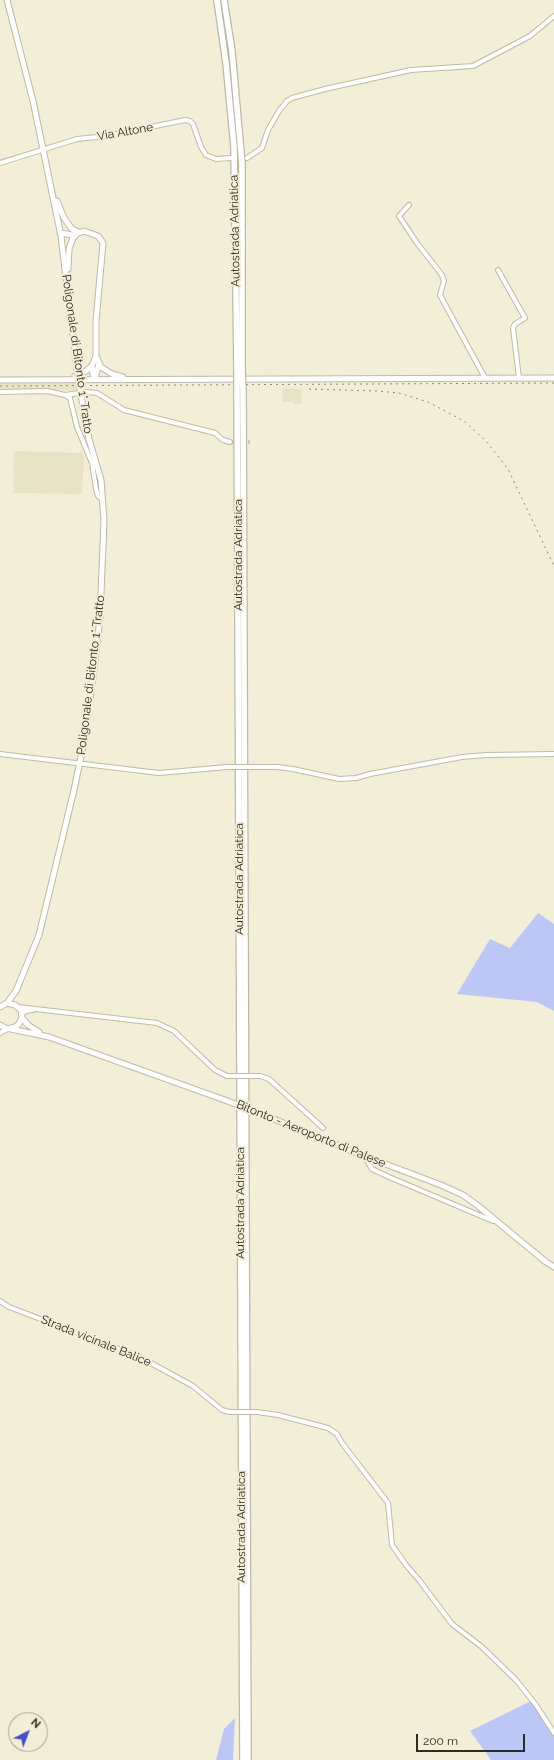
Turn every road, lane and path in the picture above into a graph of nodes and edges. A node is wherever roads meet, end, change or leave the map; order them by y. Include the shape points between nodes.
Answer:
1 (7, 0) edge
2 (217, 0) edge
3 (224, 0) edge
4 (554, 16) edge
5 (44, 150) junction
6 (231, 158) dead end
7 (247, 158) dead end
8 (0, 163) edge
9 (52, 191) junction
10 (409, 205) dead end
11 (78, 232) junction
12 (60, 234) junction
13 (498, 270) dead end
14 (67, 282) junction
15 (96, 356) junction
16 (99, 363) junction
17 (92, 366) junction
18 (240, 370) junction
19 (485, 378) junction
20 (519, 378) junction
21 (554, 378) edge
22 (68, 379) junction
23 (95, 379) junction
24 (127, 379) junction
25 (0, 380) edge
26 (0, 392) edge
27 (240, 392) junction
28 (65, 395) junction
29 (230, 442) tunnel mouth
30 (103, 500) junction
31 (0, 754) edge
32 (554, 754) edge
33 (80, 763) junction
34 (16, 991) junction
35 (7, 1003) junction
36 (17, 1006) junction
37 (0, 1007) edge
38 (36, 1010) junction
39 (22, 1016) junction
40 (0, 1025) edge
41 (9, 1029) junction
42 (0, 1033) edge
43 (49, 1037) junction
44 (322, 1128) dead end
45 (364, 1156) junction
46 (498, 1222) junction
47 (554, 1267) edge
48 (0, 1301) edge
49 (554, 1734) edge
50 (243, 1760) edge
51 (248, 1760) edge

1 - 5 main road, Poligonale di Bitonto 1° Tratto
2 - 18 highway, Autostrada Adriatica via 234,147
3 - 18 highway, Autostrada Adriatica via 235,80 242,164
4 - 7 street via 530,36 473,66 411,70 325,88 292,98 286,101 279,111 268,130 262,148
5 - 6 street, Via Altone via 77,139 185,120 193,124 206,155 216,159
5 - 8 street, Via Altone
5 - 9 main road, Poligonale di Bitonto 1° Tratto
9 - 11 main road via 64,218 72,229
9 - 12 main road, Poligonale di Bitonto 1° Tratto
10 - 19 street via 399,216 442,275 444,281 440,295
11 - 12 main road via 67,231
11 - 14 main road via 72,238 69,250
11 - 15 main road via 84,231 98,236 103,243 96,321
12 - 14 main road, Poligonale di Bitonto 1° Tratto
13 - 20 street via 525,318 513,328
14 - 30 main road, Poligonale di Bitonto 1° Tratto, bridge via 83,416 101,480
15 - 16 main road
15 - 17 main road
16 - 23 main road
16 - 24 main road via 112,374
17 - 22 main road
17 - 23 main road
18 - 27 highway, Autostrada Adriatica, bridge
19 - 20 main road
19 - 24 main road
20 - 21 main road
22 - 23 main road
22 - 25 main road
23 - 24 main road
26 - 28 street via 47,391
27 - 50 highway, Autostrada Adriatica
27 - 51 highway, Autostrada Adriatica
28 - 29 street via 87,392 97,394 124,410 215,433
28 - 30 street via 71,400 77,427 92,463 96,490
30 - 33 main road, Poligonale di Bitonto 1° Tratto via 100,618 88,720
31 - 33 street
32 - 33 street, bridge via 462,757 356,778 339,779 277,767 227,767 159,773
33 - 34 main road, Poligonale di Bitonto 1° Tratto via 39,935
34 - 35 main road
34 - 36 main road
35 - 36 main road
35 - 37 main road
36 - 38 street
36 - 39 main road
38 - 39 street via 26,1011
38 - 44 street, bridge via 157,1023 174,1031 215,1070 227,1076 260,1076 269,1079
39 - 41 main road via 18,1025
39 - 43 main road via 28,1025
40 - 41 main road
41 - 42 street
41 - 43 main road
43 - 45 main road, Bitonto - Aeroporto di Palese, bridge via 222,1099
45 - 46 main road, Bitonto - Aeroporto di Palese via 458,1193
45 - 46 street via 372,1169
46 - 47 main road, Bitonto - Aeroporto di Palese
48 - 49 street, Strada vicinale Balice, bridge via 9,1307 138,1356 193,1386 222,1410 278,1415 328,1428 337,1434 388,1503 392,1545 406,1565 452,1624 467,1634 516,1680

